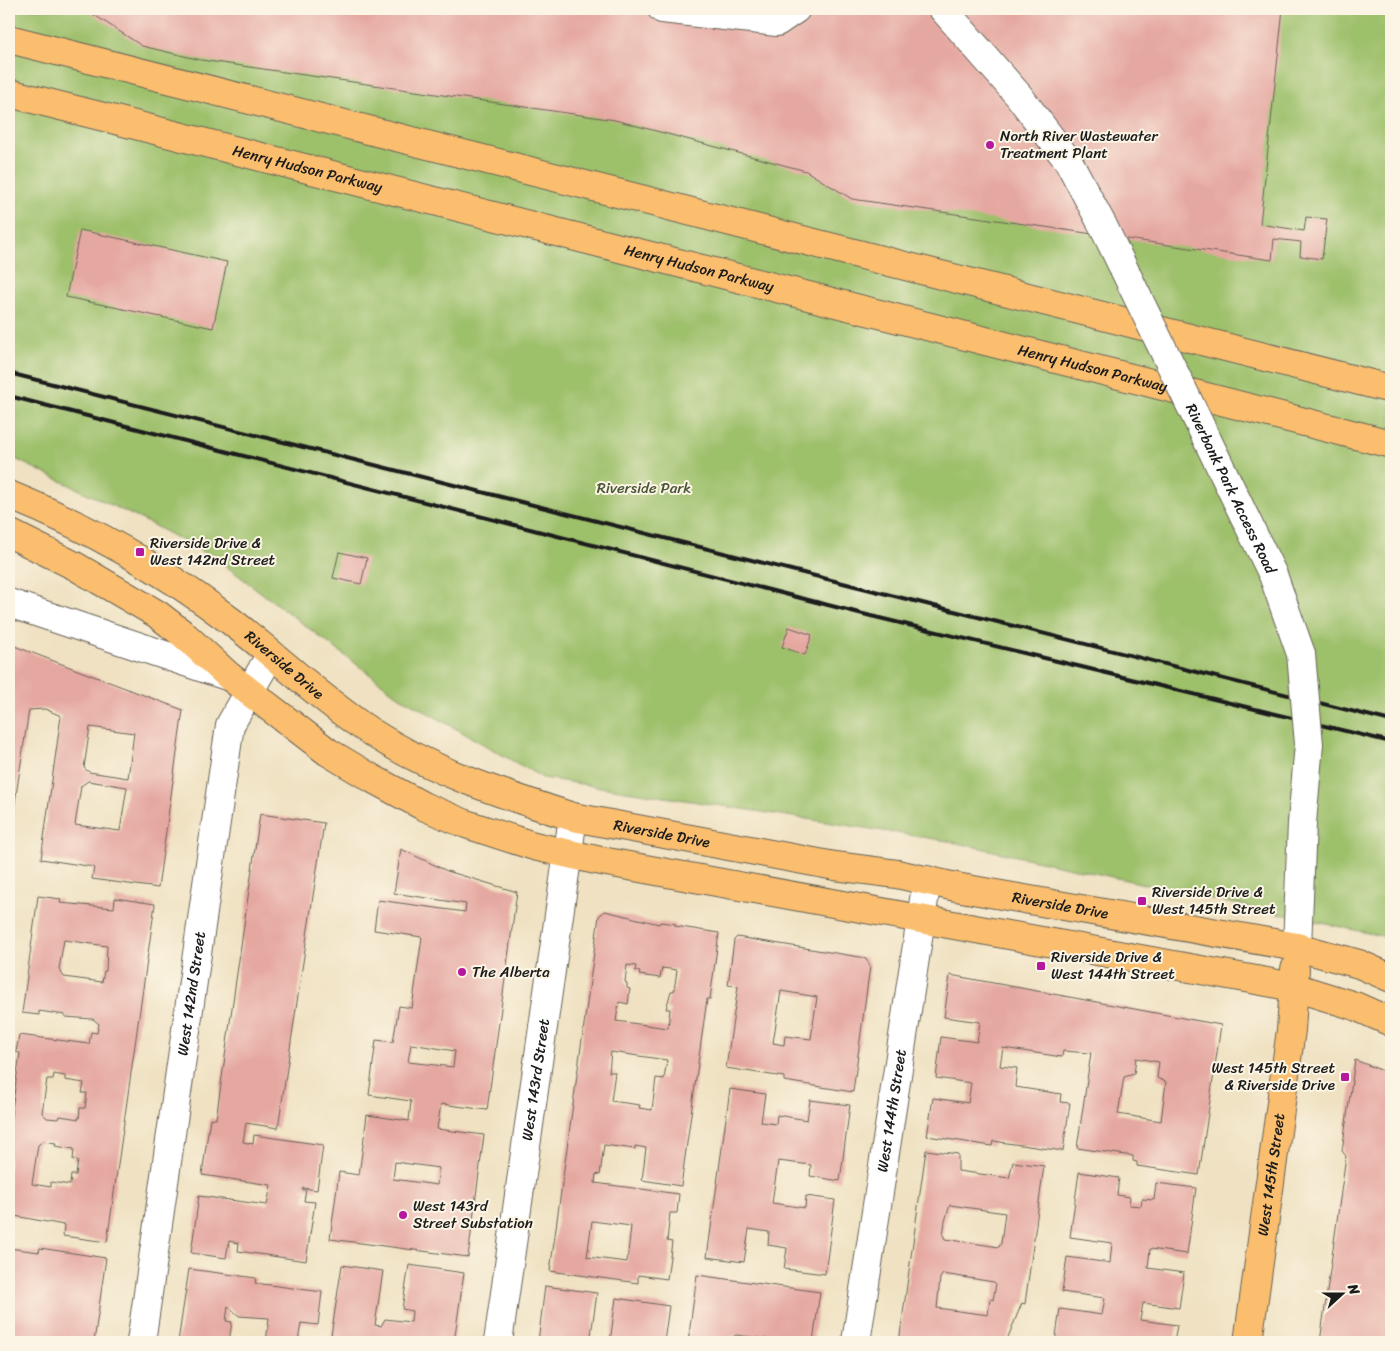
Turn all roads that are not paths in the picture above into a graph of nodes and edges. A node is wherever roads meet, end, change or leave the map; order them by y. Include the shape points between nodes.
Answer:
1 (662, 9) edge
2 (796, 9) edge
3 (943, 9) edge
4 (9, 39) edge
5 (9, 93) edge
6 (1391, 389) edge
7 (1391, 444) edge
8 (9, 495) edge
9 (9, 533) edge
10 (9, 603) edge
11 (271, 654) junction
12 (240, 684) junction
13 (573, 817) junction
14 (567, 854) junction
15 (927, 880) junction
16 (920, 920) junction
17 (1296, 947) junction
18 (1391, 978) edge
19 (1294, 987) junction
20 (1391, 1022) edge
21 (141, 1342) edge
22 (498, 1342) edge
23 (856, 1342) edge
24 (1248, 1342) edge

1 - 2 street via 777,22
3 - 17 street, Riverbank Park Access Road, bridge via 1019,96 1069,162 1273,575 1301,654 1309,744
4 - 6 main road
5 - 7 main road, Henry Hudson Parkway
8 - 11 main road, Riverside Drive via 93,534 152,567 232,622
9 - 12 main road via 76,566 157,614
10 - 12 street
11 - 12 street, West 142nd Street
11 - 13 main road, Riverside Drive via 360,724 410,754 442,771
12 - 14 main road via 328,752 423,806 466,824
12 - 21 street, West 142nd Street via 230,725
13 - 14 street, West 143rd Street
13 - 15 main road, Riverside Drive
14 - 16 main road
14 - 22 street, West 143rd Street
15 - 16 street, West 144th Street
15 - 17 main road, Riverside Drive
16 - 19 main road
16 - 23 street, West 144th Street
17 - 18 main road, Riverside Drive via 1359,964
17 - 19 main road, West 145th Street
19 - 20 main road via 1355,1006
19 - 24 main road, West 145th Street via 1290,1040

